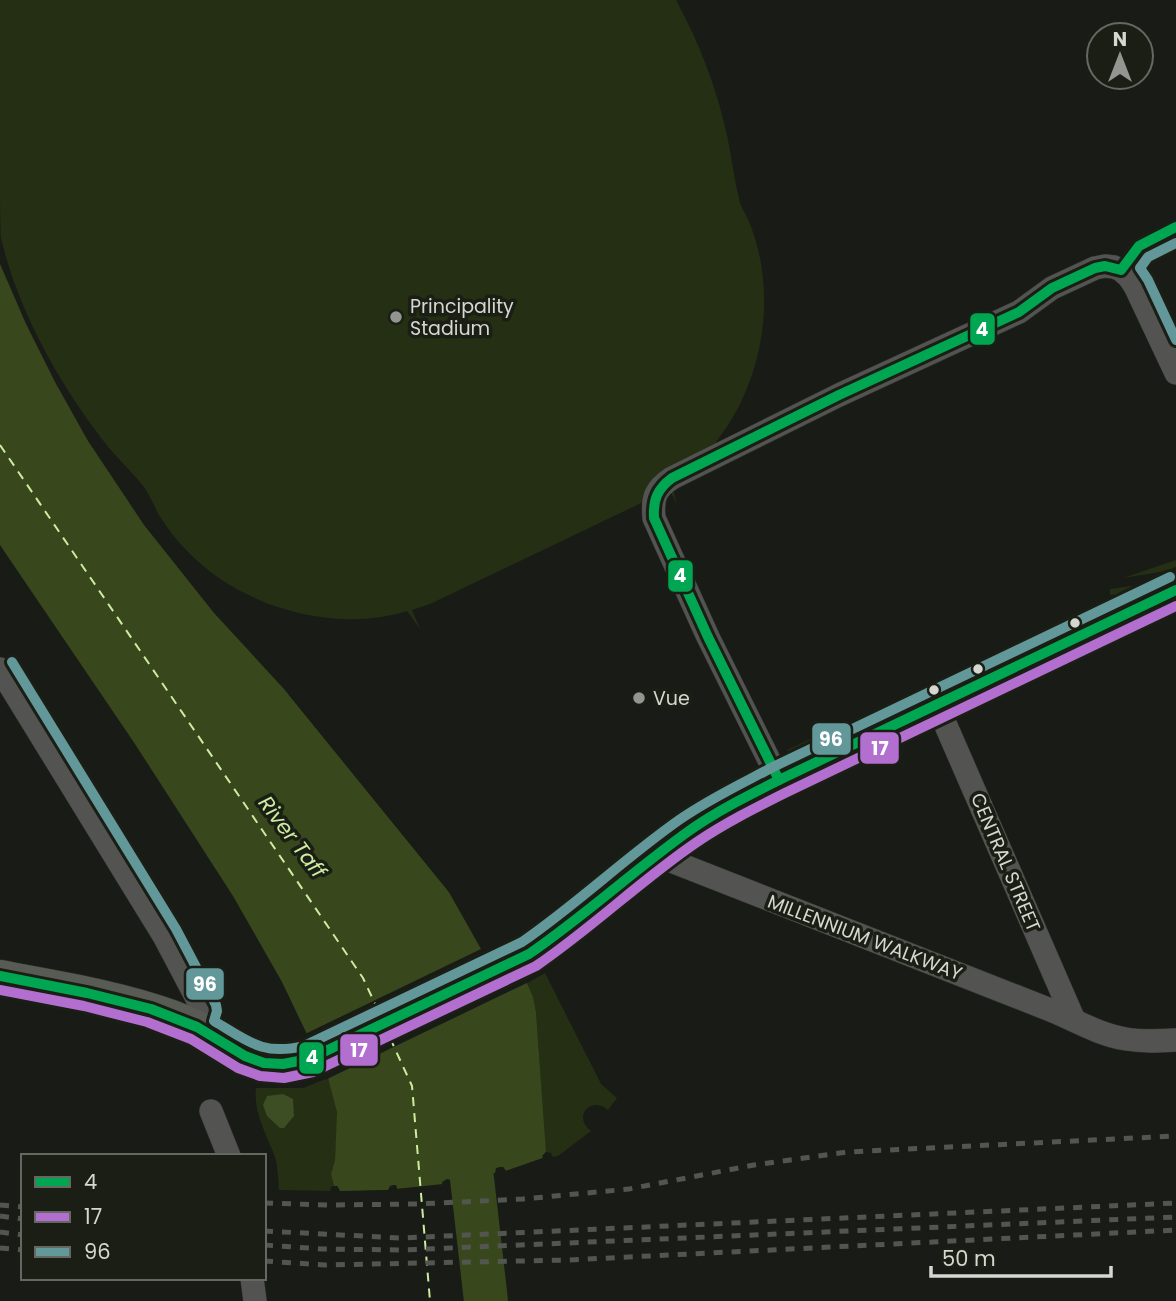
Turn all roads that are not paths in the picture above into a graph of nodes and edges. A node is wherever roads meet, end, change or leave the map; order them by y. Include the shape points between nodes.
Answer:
1 (1176, 373) edge
2 (1176, 590) edge
3 (0, 669) edge
4 (937, 705) junction
5 (779, 780) junction
6 (656, 855) junction
7 (0, 976) edge
8 (1074, 1020) junction
9 (198, 1027) junction
10 (1176, 1040) edge
11 (211, 1111) dead end
12 (228, 1154) edge
13 (252, 1280) edge
14 (255, 1301) edge

1 - 5 street via 1129,277 1114,267 1095,268 1052,288 1019,312 660,485 652,502 654,518
2 - 4 street
3 - 9 street via 164,936 203,1010
4 - 5 street
4 - 8 street, CENTRAL STREET
5 - 6 street via 706,819
6 - 8 street, MILLENNIUM WALKWAY
6 - 9 street via 529,954 309,1059 283,1065 256,1061
7 - 9 street via 120,1000
8 - 10 street, MILLENNIUM WALKWAY via 1124,1039
11 - 12 street
13 - 14 street

